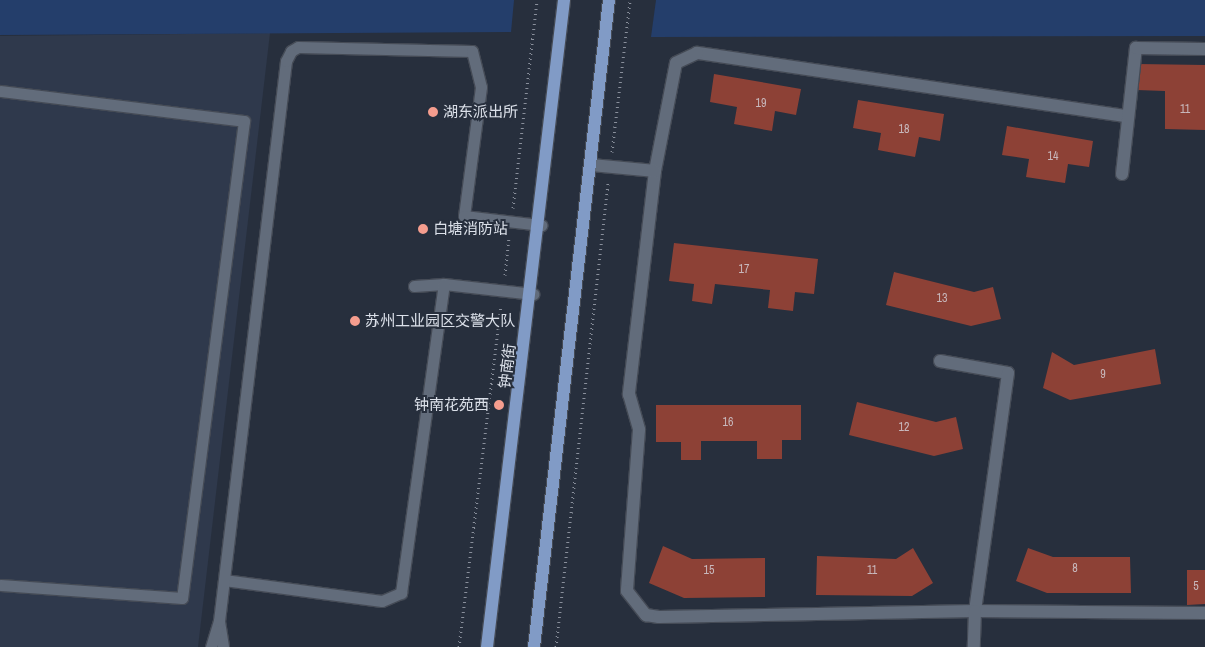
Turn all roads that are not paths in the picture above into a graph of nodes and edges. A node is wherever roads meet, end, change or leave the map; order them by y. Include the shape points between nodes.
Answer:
1 (564, 0) edge
2 (609, 0) edge
3 (1205, 48) edge
4 (0, 91) edge
5 (1125, 116) junction
6 (592, 165) junction
7 (655, 171) junction
8 (1122, 174) dead end
9 (541, 225) junction
10 (444, 284) junction
11 (414, 286) dead end
12 (533, 294) junction
13 (940, 362) dead end
14 (224, 580) junction
15 (0, 585) edge
16 (975, 611) junction
17 (1205, 614) edge
18 (219, 621) junction
19 (210, 647) edge
20 (223, 647) edge
21 (487, 647) edge
22 (534, 647) edge
23 (974, 647) edge

1 - 9 main road, 钟南街
2 - 6 main road
3 - 5 street via 1136,48
4 - 15 lane via 244,121 182,598
5 - 7 street via 696,53 676,63 671,73
5 - 8 street
6 - 7 street
6 - 22 main road
7 - 16 street via 629,394 639,430 626,591 632,603 646,614 659,617
9 - 12 main road, 钟南街
9 - 14 lane via 464,216 481,87 472,51 298,47 291,51 286,61
10 - 11 lane
10 - 12 lane
10 - 14 lane via 401,593 382,601
12 - 21 main road, 钟南街
13 - 16 street via 1008,373
14 - 18 lane
16 - 17 street
16 - 23 street
18 - 19 lane
18 - 20 lane

